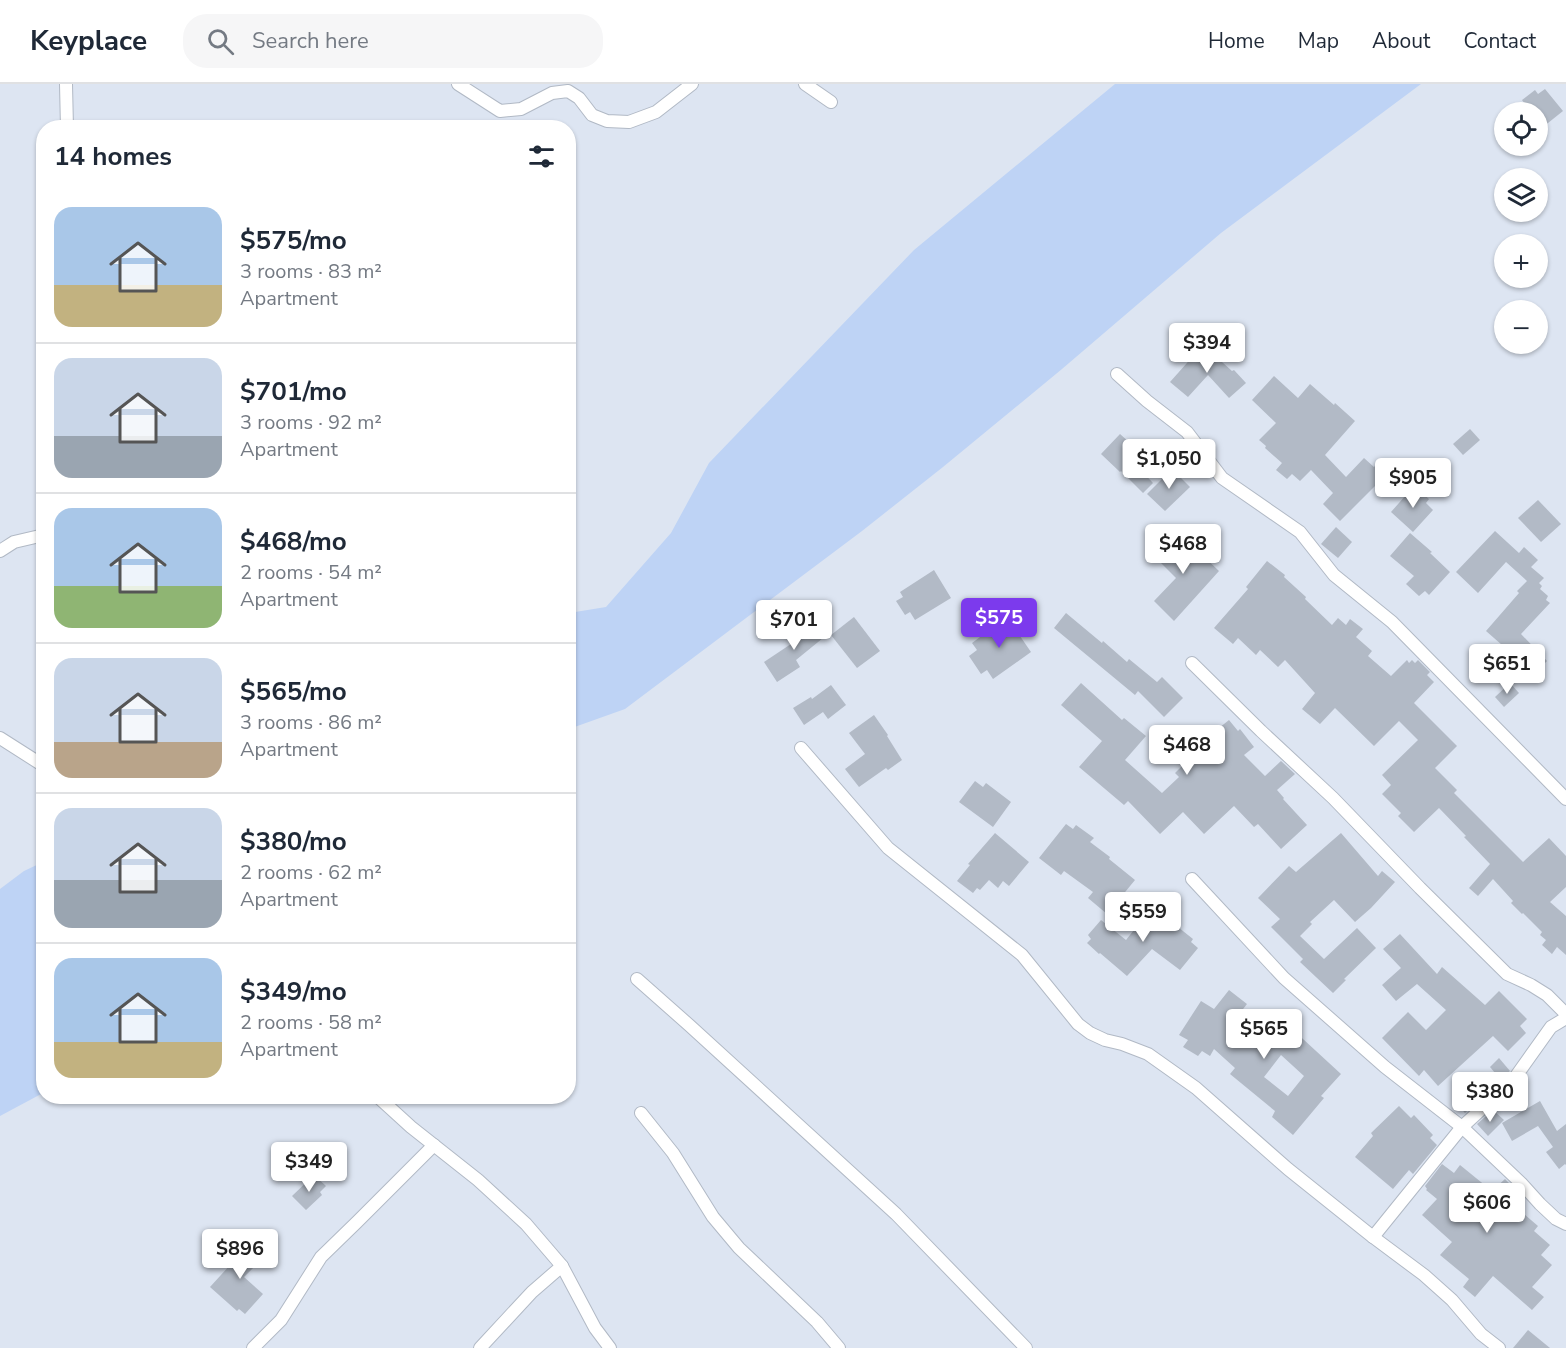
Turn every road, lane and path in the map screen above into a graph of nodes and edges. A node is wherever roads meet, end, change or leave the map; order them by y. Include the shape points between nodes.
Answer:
1 (66, 84) edge
2 (458, 84) edge
3 (692, 84) edge
4 (805, 84) edge
5 (831, 102) dead end
6 (67, 120) edge
7 (1117, 374) dead end
8 (36, 537) edge
9 (0, 551) edge
10 (1192, 663) dead end
11 (0, 738) edge
12 (801, 748) dead end
13 (36, 761) edge
14 (1566, 799) edge
15 (1192, 879) dead end
16 (637, 980) dead end
17 (1566, 1014) edge
18 (1566, 1018) edge
19 (386, 1104) edge
20 (641, 1113) dead end
21 (1462, 1127) junction
22 (434, 1145) junction
23 (1566, 1224) edge
24 (1373, 1237) junction
25 (562, 1266) junction
26 (253, 1348) edge
27 (480, 1348) edge
28 (610, 1348) edge
29 (839, 1348) edge
30 (1026, 1348) edge
31 (1499, 1348) edge

1 - 6 street
2 - 3 street via 500,111 521,109 552,93 568,92 579,98 592,115 607,121 629,122 656,112
4 - 5 street
7 - 14 street via 1187,432 1222,478 1300,532 1334,575 1392,622
8 - 9 street via 14,542
10 - 17 street via 1507,974 1546,995
11 - 13 street
12 - 24 street via 888,848 1022,955 1078,1024 1105,1040 1148,1054 1196,1088
15 - 21 street via 1284,978 1385,1067
16 - 30 street via 896,1214
18 - 21 street via 1551,1027 1514,1079
19 - 22 street
20 - 29 street via 739,1248
21 - 23 street via 1556,1219
21 - 24 street
22 - 25 street via 526,1224
22 - 26 street via 321,1257 281,1320
24 - 31 street via 1424,1275
25 - 27 street
25 - 28 street

